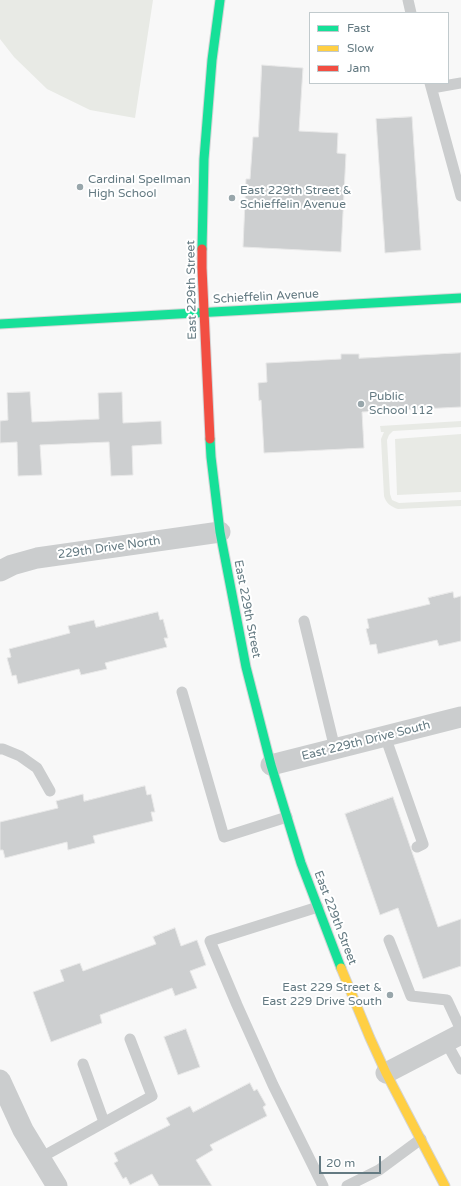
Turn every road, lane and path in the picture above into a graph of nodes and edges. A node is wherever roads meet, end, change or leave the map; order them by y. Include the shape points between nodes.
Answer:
1 (220, 0) edge
2 (408, 0) edge
3 (411, 12) edge
4 (461, 83) edge
5 (431, 86) edge
6 (461, 196) edge
7 (461, 298) edge
8 (204, 312) junction
9 (0, 324) edge
10 (220, 532) junction
11 (0, 571) edge
12 (304, 622) dead end
13 (182, 692) dead end
14 (461, 716) edge
15 (385, 736) junction
16 (0, 748) edge
17 (335, 749) junction
18 (271, 765) junction
19 (50, 791) dead end
20 (287, 817) junction
21 (417, 847) dead end
22 (318, 907) junction
23 (389, 940) dead end
24 (456, 1035) edge
25 (130, 1039) dead end
26 (82, 1064) dead end
27 (461, 1069) edge
28 (386, 1073) junction
29 (0, 1080) edge
30 (104, 1122) junction
31 (421, 1139) junction
32 (40, 1158) junction
33 (57, 1186) edge
34 (323, 1186) edge
35 (347, 1186) edge
36 (445, 1186) edge

1 - 8 street, East 229th Street via 204,159
2 - 3 lane
4 - 5 lane
5 - 6 lane
7 - 8 street, Schieffelin Avenue
8 - 9 street, Schieffelin Avenue
8 - 10 street, East 229th Street via 210,447
10 - 11 street, 229th Drive North via 37,558
10 - 18 street, East 229th Street via 246,667
12 - 17 lane
13 - 20 lane via 224,837
14 - 15 street, East 229th Drive South
15 - 17 street, East 229th Drive South
15 - 21 lane via 423,844
16 - 19 lane via 20,756 37,768
17 - 18 street, East 229th Drive South
18 - 20 street, East 229th Street
20 - 22 street, East 229th Street
22 - 28 street, East 229th Street via 347,984
22 - 34 lane via 210,941 273,1085
23 - 24 lane via 411,996 447,1000
24 - 27 lane
24 - 28 street
25 - 30 lane via 152,1096
26 - 30 lane
28 - 31 street, East 229th Street
29 - 32 street via 23,1130
30 - 32 lane
31 - 35 lane via 379,1170
31 - 36 street, East 229th Street
32 - 33 street

